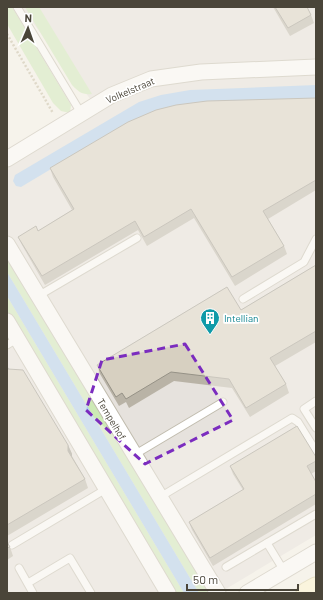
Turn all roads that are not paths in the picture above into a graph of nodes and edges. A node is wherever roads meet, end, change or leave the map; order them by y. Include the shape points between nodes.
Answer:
1 (17, 7) edge
2 (316, 68) edge
3 (81, 113) junction
4 (7, 159) edge
5 (137, 238) edge
6 (316, 239) edge
7 (7, 244) edge
8 (38, 296) junction
9 (243, 299) dead end
10 (7, 321) edge
11 (12, 342) edge
12 (316, 401) edge
13 (223, 402) dead end
14 (316, 428) edge
15 (316, 451) edge
16 (134, 455) junction
17 (106, 489) junction
18 (160, 496) junction
19 (316, 514) edge
20 (267, 543) junction
21 (12, 545) dead end
22 (316, 552) edge
23 (226, 567) dead end
24 (19, 568) dead end
25 (284, 571) junction
26 (28, 584) junction
27 (316, 588) edge
28 (33, 593) edge
29 (91, 593) edge
30 (168, 593) edge
31 (218, 593) edge
32 (247, 593) edge
33 (307, 593) edge

1 - 3 lane
2 - 3 street, Volkelstraat via 201,72 151,79 112,95
3 - 4 street, Volkelstraat
5 - 8 lane
6 - 9 lane via 304,262
7 - 8 street, Tempelhof
8 - 16 street, Tempelhof
10 - 11 street
11 - 17 street
12 - 14 lane via 304,409
13 - 16 lane
15 - 18 lane via 298,422 292,418
16 - 18 street, Tempelhof
17 - 21 lane
17 - 30 street
18 - 31 street, Tempelhof
19 - 20 lane
20 - 23 lane
20 - 25 lane
22 - 25 street
24 - 26 lane
25 - 32 street
26 - 28 lane
26 - 29 lane via 70,558
27 - 33 main road

